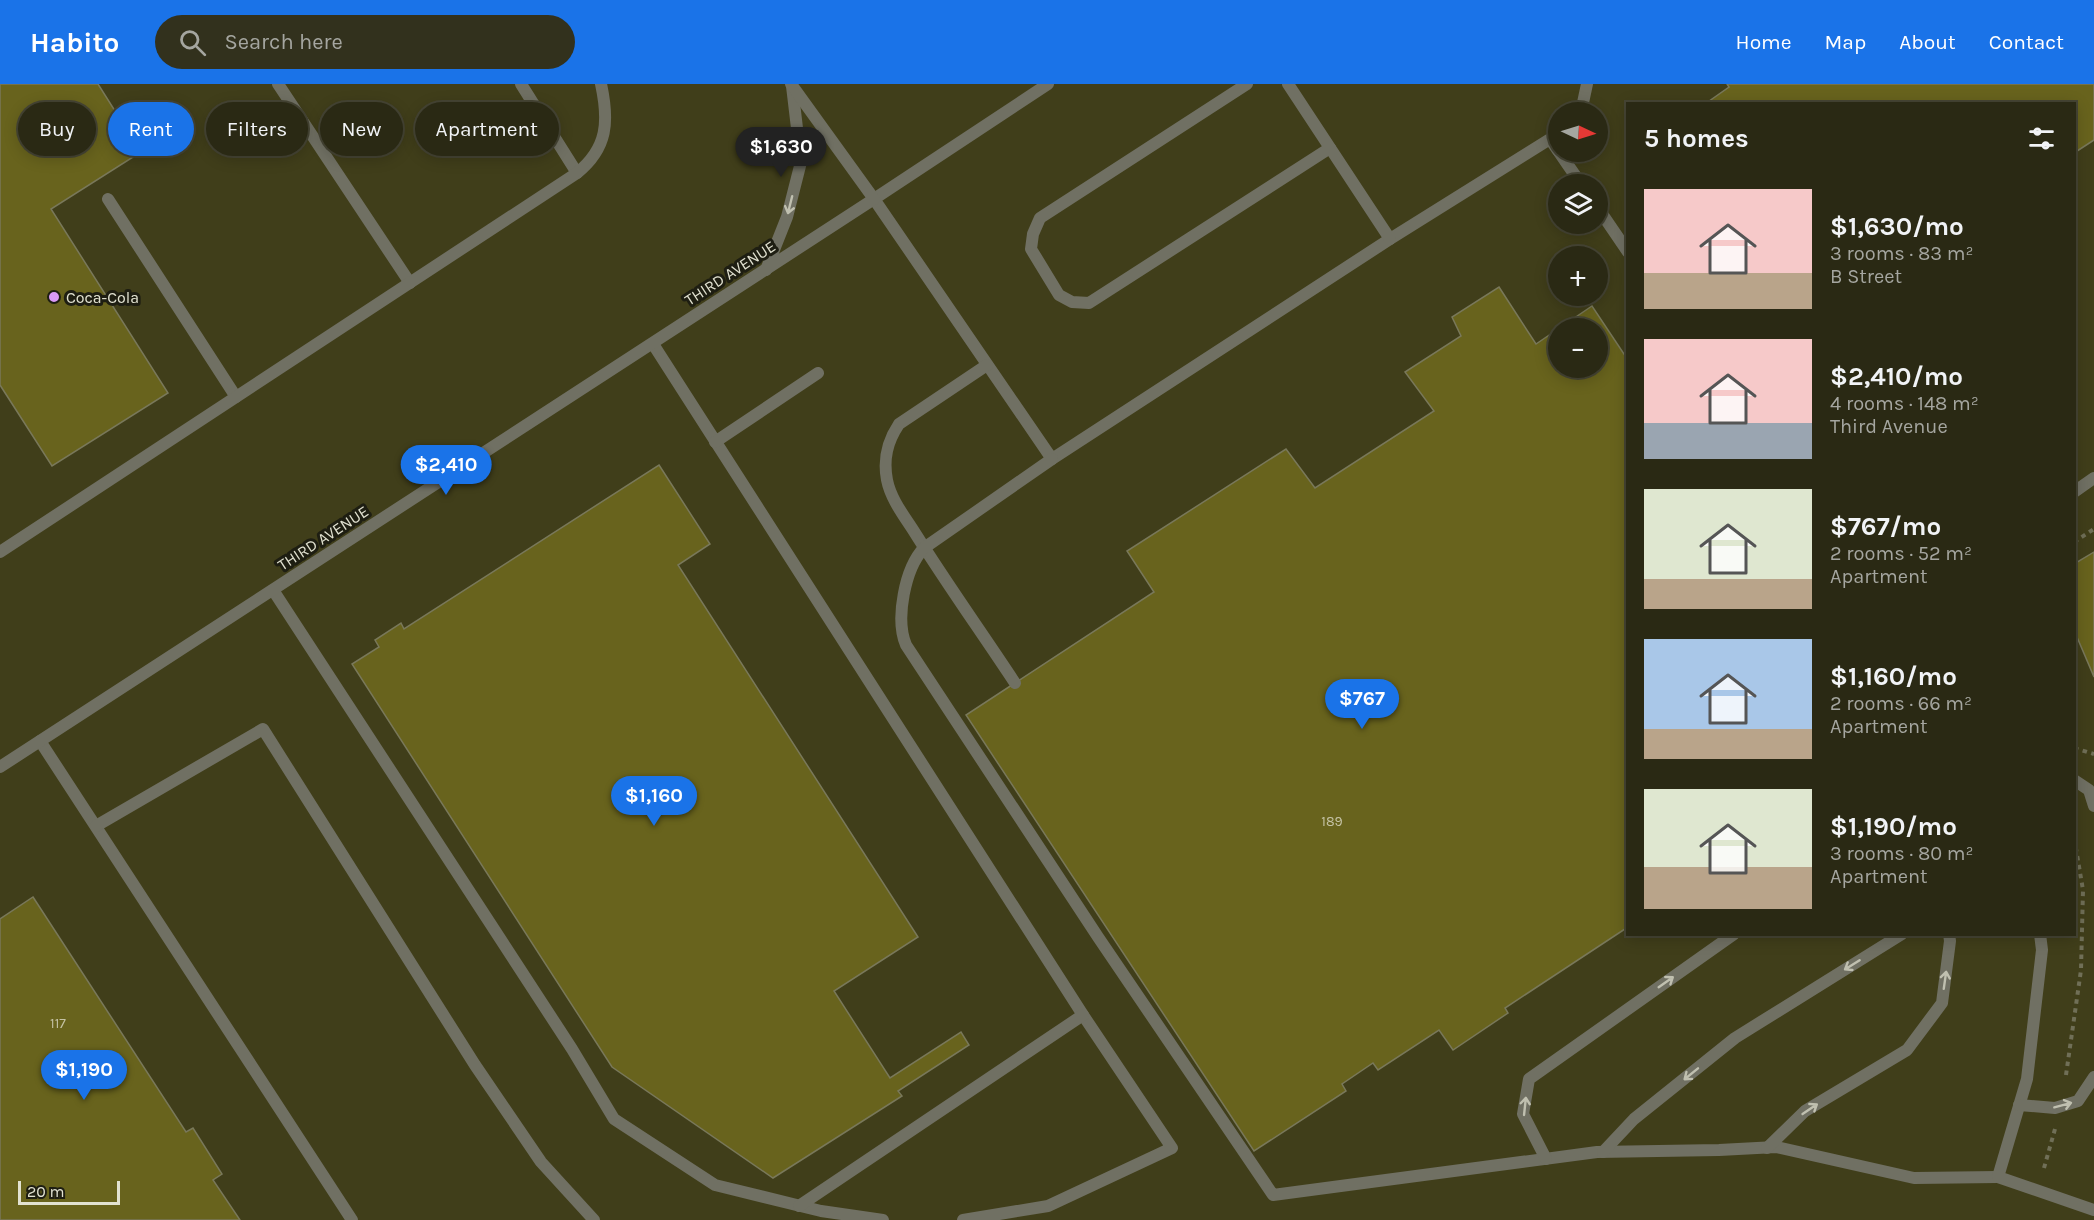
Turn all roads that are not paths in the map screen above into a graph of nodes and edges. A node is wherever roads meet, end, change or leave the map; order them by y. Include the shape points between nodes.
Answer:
1 (278, 84) edge
2 (521, 84) edge
3 (601, 84) edge
4 (1048, 84) edge
5 (1247, 84) edge
6 (1288, 84) edge
7 (1587, 84) edge
8 (792, 85) edge
9 (1583, 102) edge
10 (1548, 139) edge
11 (1330, 148) junction
12 (577, 173) junction
13 (108, 199) dead end
14 (874, 199) junction
15 (1608, 223) edge
16 (1390, 239) junction
17 (1626, 249) edge
18 (766, 270) junction
19 (410, 283) junction
20 (652, 344) junction
21 (987, 365) junction
22 (818, 373) dead end
23 (237, 397) junction
24 (715, 442) junction
25 (1052, 459) junction
26 (2094, 478) edge
27 (2076, 491) edge
28 (924, 548) junction
29 (0, 552) edge
30 (273, 590) junction
31 (1015, 683) dead end
32 (40, 741) junction
33 (0, 767) edge
34 (2076, 781) edge
35 (2094, 806) edge
36 (96, 826) junction
37 (1731, 936) edge
38 (1899, 936) edge
39 (1949, 936) edge
40 (2040, 936) edge
41 (1083, 1015) junction
42 (2094, 1077) edge
43 (2019, 1105) junction
44 (1767, 1148) junction
45 (1603, 1152) junction
46 (1546, 1159) junction
47 (1998, 1177) junction
48 (799, 1206) junction
49 (2094, 1210) edge
50 (352, 1220) edge
51 (594, 1220) edge
52 (883, 1220) edge
53 (963, 1220) edge

1 - 19 street
2 - 12 street
3 - 12 street via 604,134 591,162
4 - 14 street, THIRD AVENUE
5 - 11 street via 1040,218 1031,249 1059,295 1072,302 1089,303
6 - 11 street
7 - 9 street
8 - 14 street
8 -> 18 street via 801,162 787,217
10 - 16 street
11 - 16 street
12 - 19 street
13 - 23 street
14 - 18 street, THIRD AVENUE
14 - 21 street
15 - 17 street
16 - 25 street
18 - 20 street, THIRD AVENUE
19 - 23 street
20 - 24 street
20 - 30 street, THIRD AVENUE
21 - 25 street
21 - 28 street via 900,424 891,436 886,451 887,483
22 - 24 street
23 - 29 street
24 - 41 street
25 - 28 street
26 - 27 street
28 - 31 street
28 - 46 street via 914,561 901,609 900,628 906,645 1273,1195
30 - 32 street, THIRD AVENUE
30 - 48 street via 614,1119 715,1185
32 - 33 street, THIRD AVENUE
32 - 36 street
34 - 35 street via 2089,790
36 - 50 street
36 - 51 street via 262,729 475,1065 541,1162
46 -> 37 street via 1523,1114 1529,1079
38 -> 45 street via 1736,1038 1634,1119
44 -> 39 street via 1805,1111 1907,1050 1942,1003
40 - 43 street via 2042,950 2027,1079
41 - 48 street
41 - 53 street via 1172,1148 1048,1206
43 -> 42 street via 2055,1108 2078,1101
43 - 47 street
44 - 45 street
44 - 47 street via 1914,1178
45 - 46 street
47 - 49 street
48 - 52 street

